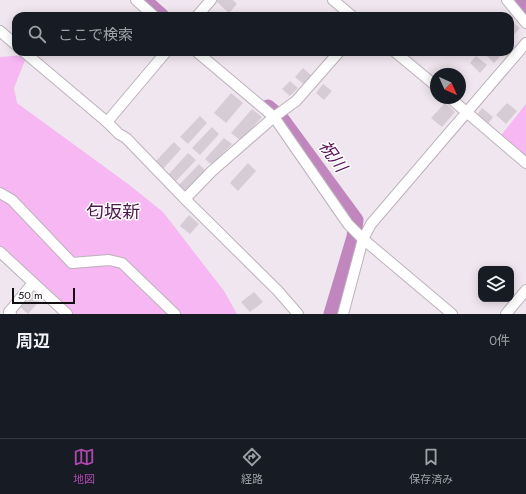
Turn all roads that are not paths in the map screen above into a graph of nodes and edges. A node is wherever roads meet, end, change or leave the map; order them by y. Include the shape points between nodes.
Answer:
1 (136, 0) edge
2 (211, 0) edge
3 (334, 0) edge
4 (507, 0) edge
5 (150, 12) edge
6 (200, 12) edge
7 (348, 12) edge
8 (526, 23) edge
9 (0, 31) edge
10 (12, 42) edge
11 (526, 42) edge
12 (29, 56) edge
13 (163, 56) edge
14 (202, 56) edge
15 (335, 56) edge
16 (400, 56) edge
17 (430, 81) edge
18 (457, 104) edge
19 (467, 112) junction
20 (274, 117) junction
21 (107, 122) junction
22 (526, 163) edge
23 (0, 193) edge
24 (185, 199) junction
25 (363, 239) junction
26 (0, 252) edge
27 (34, 283) junction
28 (526, 290) edge
29 (11, 314) edge
30 (67, 314) edge
31 (175, 314) edge
32 (298, 314) edge
33 (342, 314) edge
34 (452, 314) edge
35 (506, 314) edge

1 - 5 street
2 - 6 street
3 - 7 street
4 - 8 street
9 - 10 street
11 - 19 street
12 - 21 street
13 - 21 street
14 - 20 street
15 - 20 street via 296,101
16 - 17 street
18 - 19 street
19 - 22 street
19 - 25 street via 370,224
20 - 24 street via 212,171
20 - 25 street via 348,224
21 - 24 street
23 - 31 street via 12,200 72,263 109,260 122,263
24 - 32 street
25 - 33 street
25 - 34 street
26 - 27 street
27 - 29 street via 9,312
27 - 30 street
28 - 35 street

